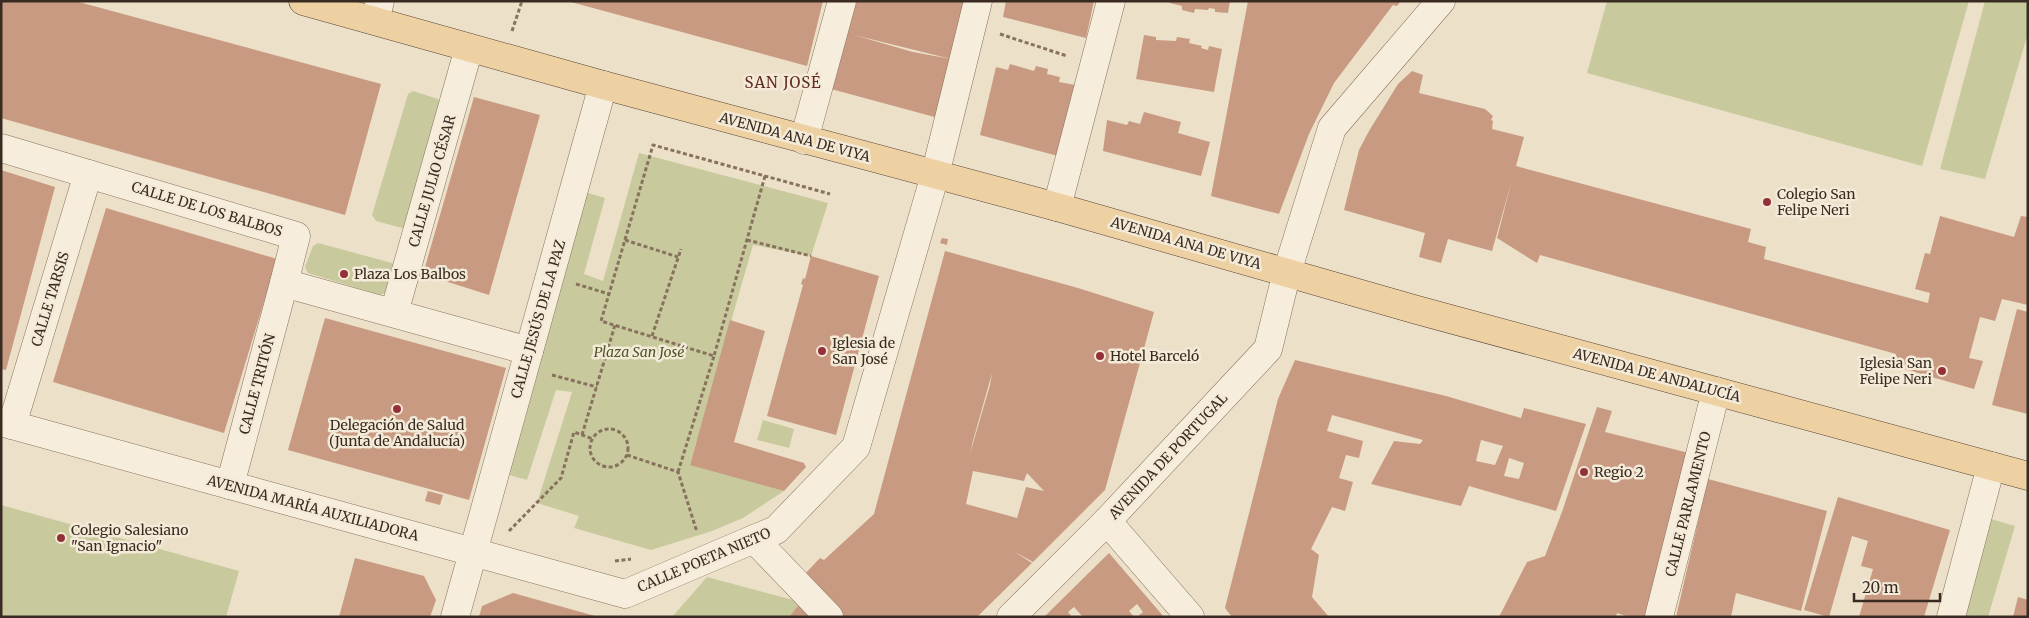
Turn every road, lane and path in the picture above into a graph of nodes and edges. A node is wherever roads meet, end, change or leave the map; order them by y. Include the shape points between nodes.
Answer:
1 (303, 1) edge
2 (842, 1) edge
3 (1110, 1) edge
4 (1441, 1) edge
5 (377, 11) edge
6 (975, 13) edge
7 (469, 48) junction
8 (1094, 65) junction
9 (603, 85) junction
10 (804, 140) junction
11 (1, 148) edge
12 (88, 174) junction
13 (935, 175) junction
14 (765, 176) junction
15 (830, 194) dead end
16 (1057, 207) junction
17 (625, 240) junction
18 (747, 240) junction
19 (681, 249) dead end
20 (811, 256) dead end
21 (678, 257) junction
22 (1287, 272) junction
23 (569, 282) dead end
24 (284, 283) junction
25 (609, 294) junction
26 (394, 314) junction
27 (615, 325) junction
28 (652, 336) junction
29 (714, 356) junction
30 (536, 362) junction
31 (597, 387) junction
32 (1716, 391) junction
33 (7, 423) edge
34 (582, 435) junction
35 (593, 438) junction
36 (627, 454) junction
37 (1991, 466) junction
38 (678, 472) junction
39 (2028, 476) edge
40 (230, 485) junction
41 (1107, 521) junction
42 (507, 534) dead end
43 (698, 536) dead end
44 (754, 539) junction
45 (473, 552) junction
46 (625, 594) joint
47 (455, 617) edge
48 (829, 617) edge
49 (1010, 617) edge
50 (1190, 617) edge
51 (1659, 617) edge
52 (1950, 617) edge

1 - 5 main road, AVENIDA ANA DE VIYA
2 - 10 street
3 - 8 street
4 - 22 street, AVENIDA DE PORTUGAL via 1332,128
5 - 7 main road, AVENIDA ANA DE VIYA
6 - 8 path
6 - 13 street, CALLE POETA NIETO
7 - 9 main road, AVENIDA ANA DE VIYA
7 - 26 street, CALLE JULIO CÉSAR
8 - 16 street
9 - 10 main road, AVENIDA ANA DE VIYA
9 - 30 street, CALLE JESÚS DE LA PAZ
10 - 13 main road, AVENIDA ANA DE VIYA
11 - 12 street, CALLE DE LOS BALBOS
12 - 24 street, CALLE DE LOS BALBOS via 296,236
12 - 33 street, CALLE TARSIS
13 - 16 main road, AVENIDA ANA DE VIYA
13 - 44 street, CALLE POETA NIETO via 856,446 776,530
14 - 15 path
14 - 17 path via 653,145
14 - 18 path
16 - 22 main road, AVENIDA ANA DE VIYA
17 - 21 path
17 - 25 path
18 - 20 path
18 - 29 path
19 - 21 path
21 - 28 path
22 - 32 main road, AVENIDA DE ANDALUCÍA
22 - 41 street, AVENIDA DE PORTUGAL via 1268,349
23 - 25 path
24 - 26 street
24 - 40 street, CALLE TRITÓN
25 - 27 path via 601,321
26 - 30 street
27 - 28 path
27 - 31 path
28 - 29 path
29 - 38 path
30 - 31 path
30 - 45 street, CALLE JESÚS DE LA PAZ
31 - 34 path
32 - 37 main road, AVENIDA DE ANDALUCÍA
32 - 51 street, CALLE PARLAMENTO
33 - 40 street, AVENIDA MARÍA AUXILIADORA
34 - 35 path
34 - 42 path via 574,432 561,478
35 - 36 path via 603,430 615,430 625,438
35 - 36 path via 591,451 602,465 614,466
36 - 38 path
37 - 39 main road, AVENIDA DE ANDALUCÍA
37 - 52 street
38 - 43 path
40 - 45 street, AVENIDA MARÍA AUXILIADORA
41 - 49 street, AVENIDA DE PORTUGAL
41 - 50 street
44 - 46 street, CALLE POETA NIETO
44 - 48 street
45 - 46 street, AVENIDA MARÍA AUXILIADORA
45 - 47 street, CALLE JESÚS DE LA PAZ

